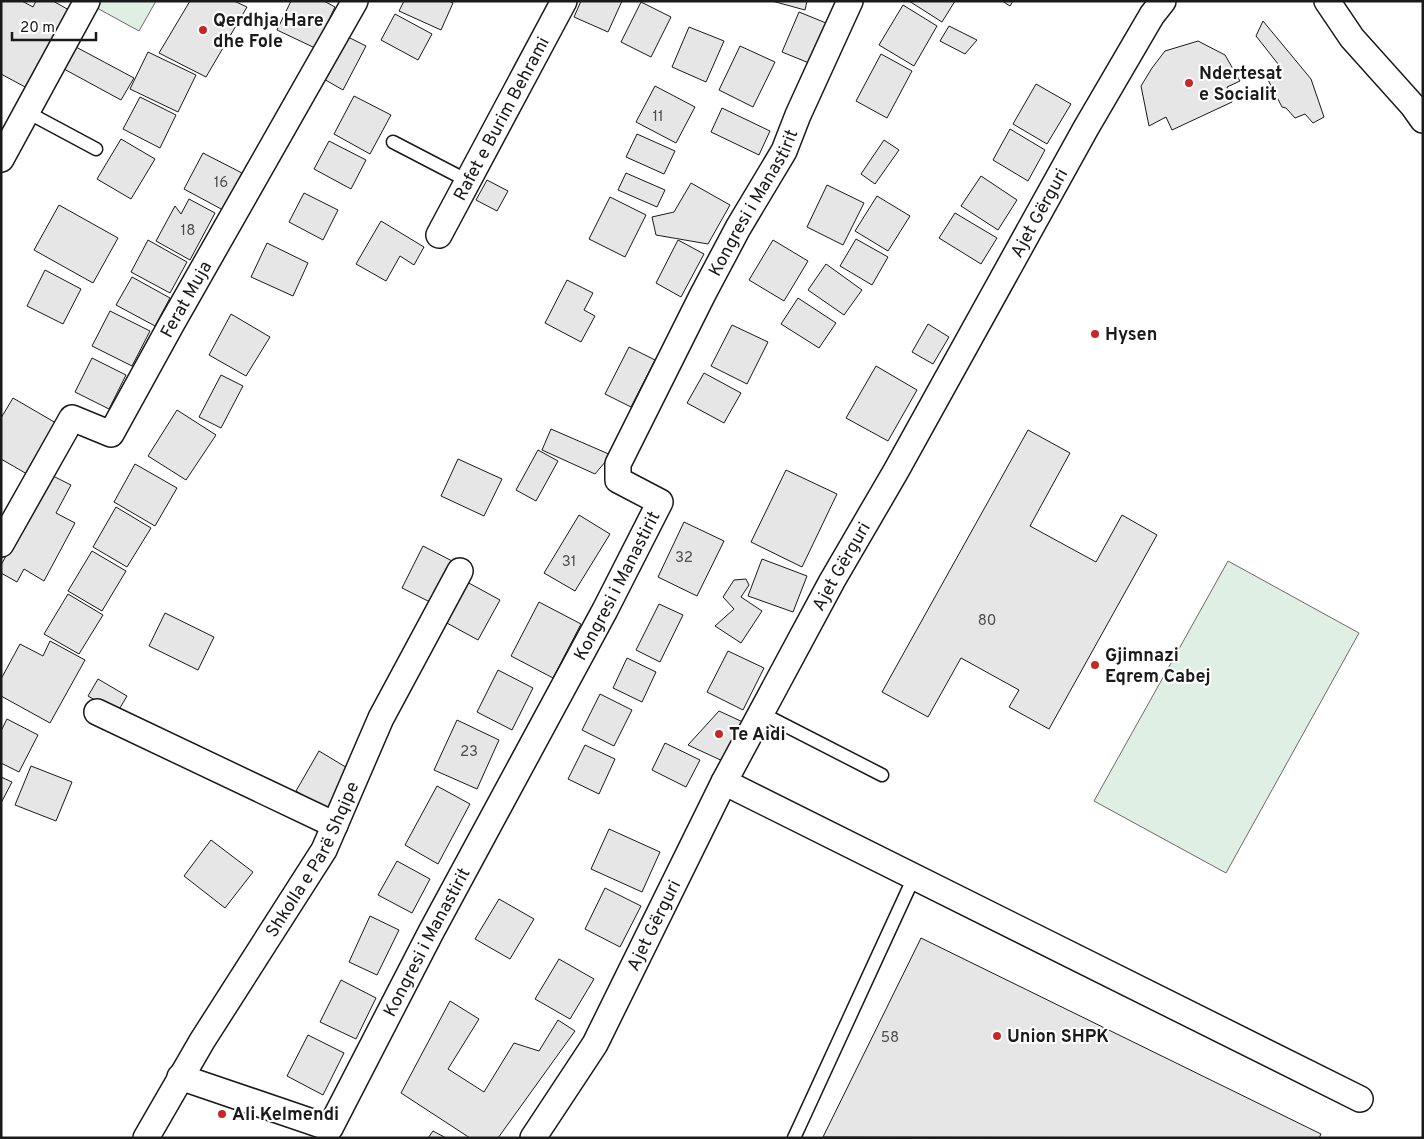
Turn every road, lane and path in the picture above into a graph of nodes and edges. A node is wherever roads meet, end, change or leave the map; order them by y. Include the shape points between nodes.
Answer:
1 (87, 1) edge
2 (355, 1) edge
3 (564, 1) edge
4 (850, 1) edge
5 (1163, 1) edge
6 (1327, 1) edge
7 (1420, 105) edge
8 (27, 112) junction
9 (393, 142) dead end
10 (96, 149) dead end
11 (1, 159) edge
12 (468, 181) junction
13 (439, 235) dead end
14 (1, 544) edge
15 (460, 571) dead end
16 (96, 712) dead end
17 (761, 713) junction
18 (882, 775) dead end
19 (724, 782) junction
20 (335, 825) junction
21 (914, 877) junction
22 (180, 1077) junction
23 (1360, 1099) dead end
24 (339, 1133) edge
25 (146, 1138) edge
26 (533, 1138) edge
27 (794, 1138) edge

1 - 8 street
2 - 14 street, Ferat Muja via 111,434 72,418
3 - 12 street, Rafet e Burim Behrami
4 - 24 street, Kongresi i Manastirit via 784,151 716,269 618,464 618,480 660,502 431,932
5 - 17 street, Ajet Gërguri via 1086,128
6 - 7 street via 1352,38
8 - 10 lane
8 - 11 street
9 - 12 lane
12 - 13 street, Rafet e Burim Behrami
15 - 20 street, Shkolla e Parë Shqipe via 381,718
16 - 20 street
17 - 18 lane
17 - 19 street, Ajet Gërguri
19 - 21 street
19 - 26 street, Ajet Gërguri via 595,1044
20 - 22 street, Shkolla e Parë Shqipe via 324,850
21 - 23 street
21 - 27 lane
22 - 24 street, Kongresi i Manastirit
22 - 25 street, Shkolla e Parë Shqipe

